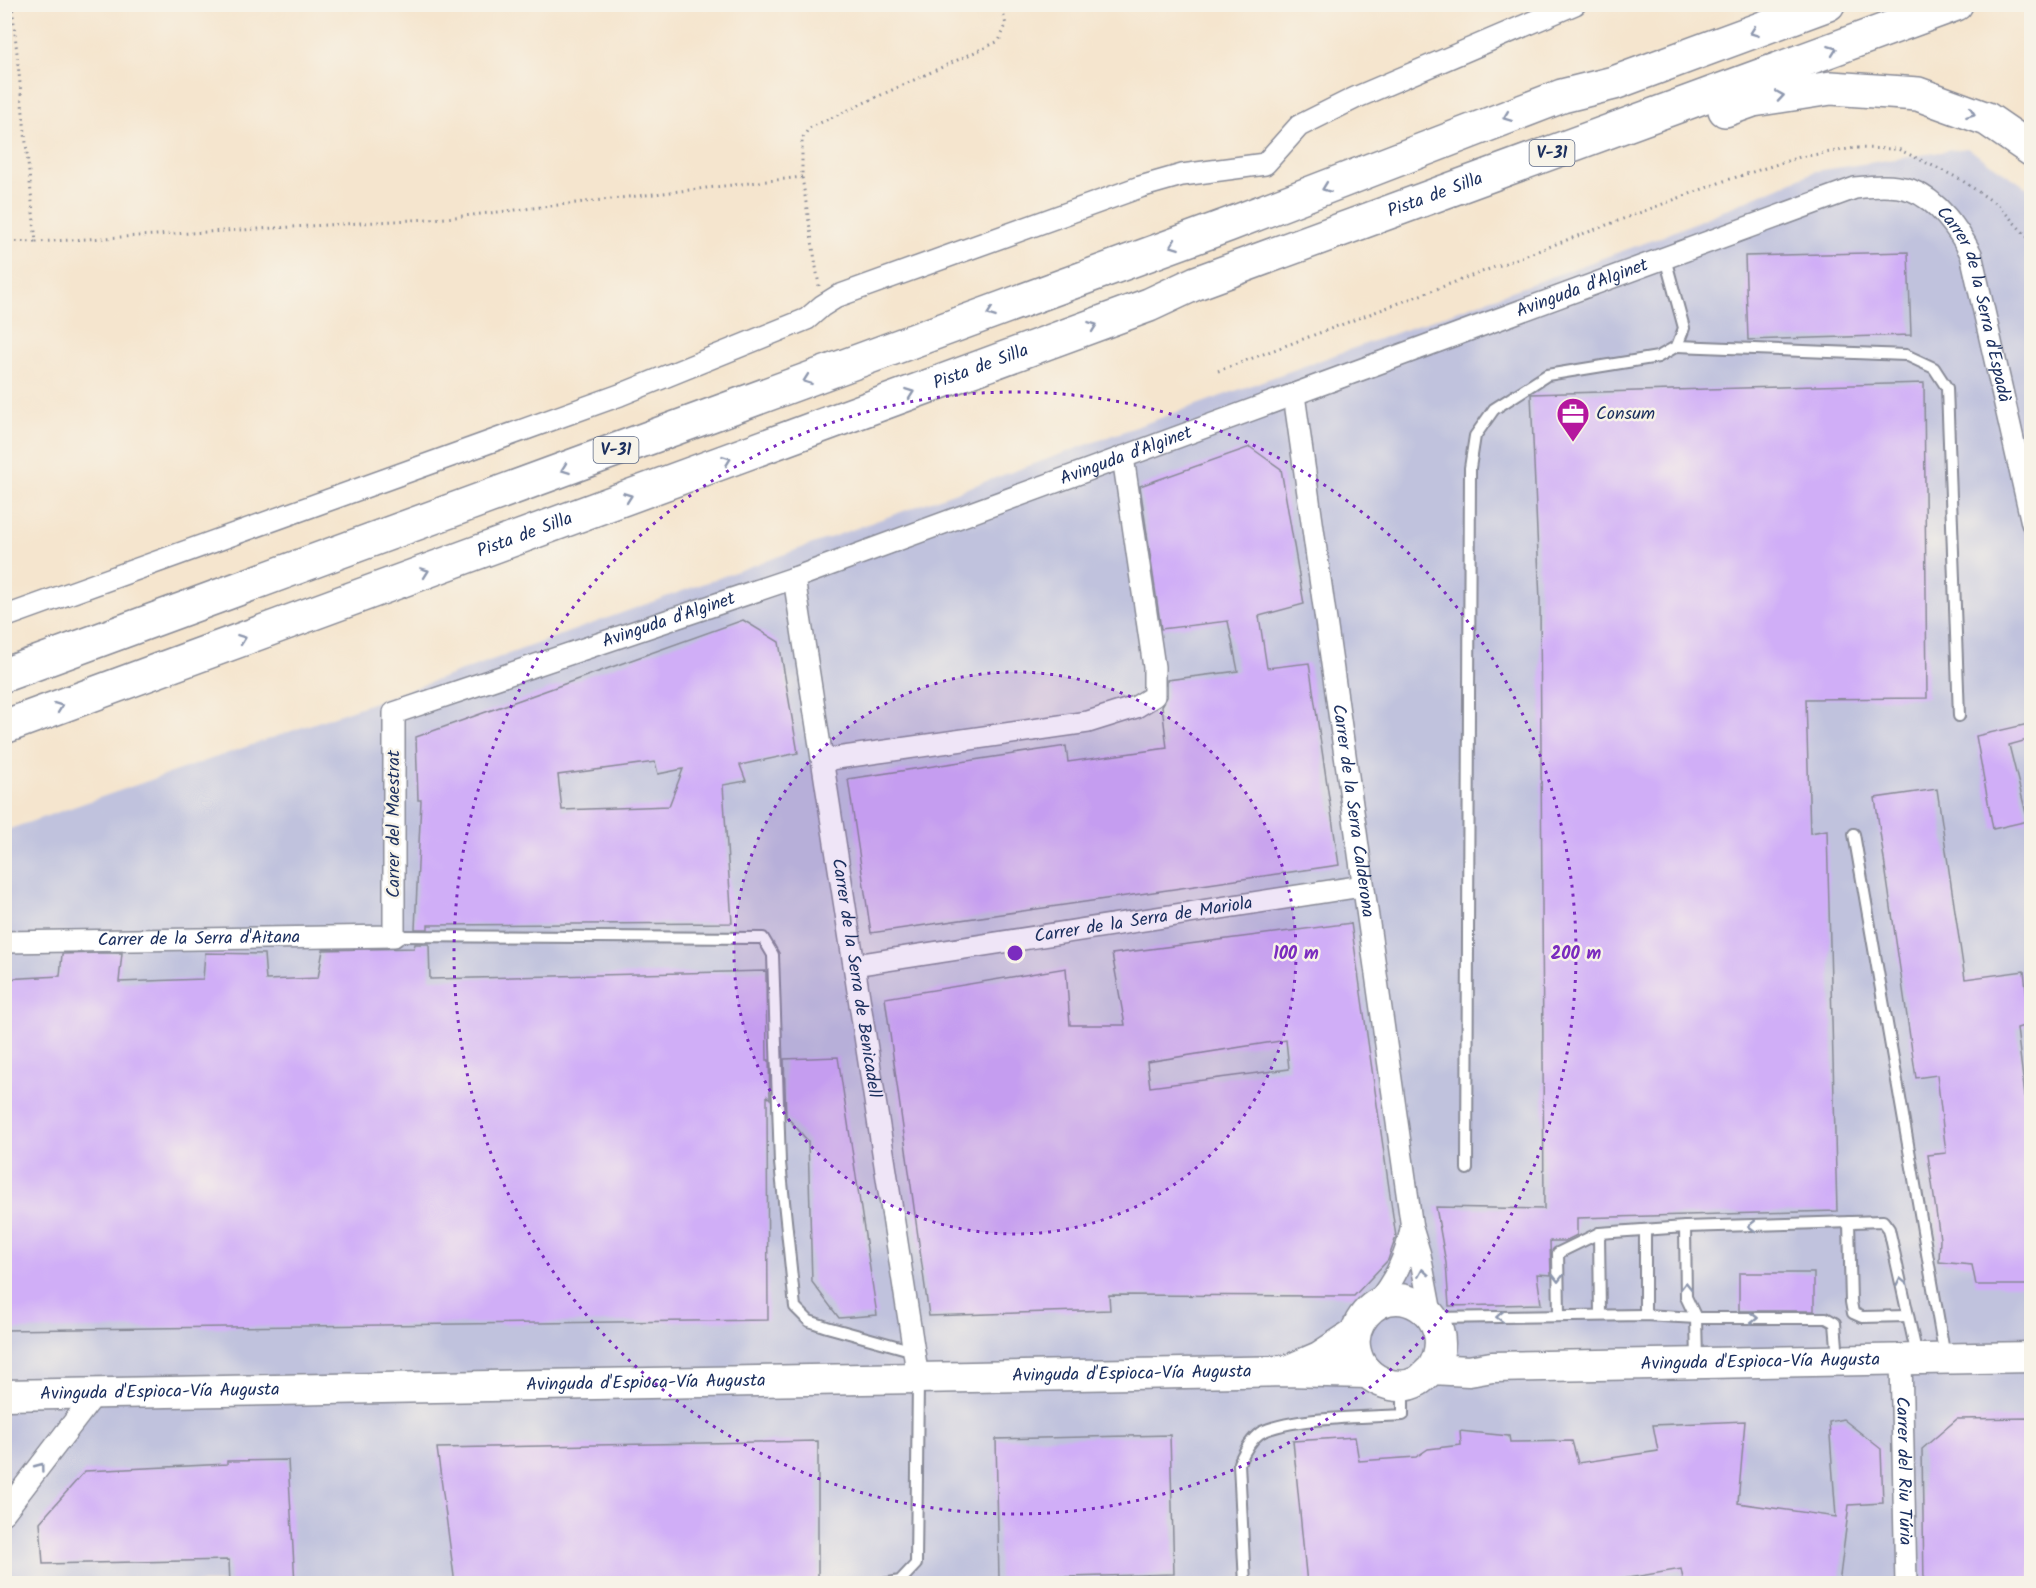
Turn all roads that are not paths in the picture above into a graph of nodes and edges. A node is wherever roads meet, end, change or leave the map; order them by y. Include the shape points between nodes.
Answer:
1 (1575, 4) edge
2 (1765, 4) edge
3 (1828, 4) edge
4 (1956, 4) edge
5 (1562, 96) junction
6 (2031, 150) edge
7 (1855, 188) joint
8 (1665, 258) junction
9 (1149, 305) junction
10 (1677, 346) junction
11 (1294, 394) junction
12 (1123, 457) junction
13 (2027, 480) edge
14 (2031, 523) edge
15 (794, 578) junction
16 (4, 617) edge
17 (4, 675) edge
18 (394, 713) joint
19 (1959, 716) dead end
20 (4, 727) edge
21 (823, 760) junction
22 (1854, 834) dead end
23 (1362, 886) junction
24 (394, 936) junction
25 (4, 942) edge
26 (855, 965) junction
27 (1467, 1169) dead end
28 (1849, 1222) junction
29 (1685, 1227) junction
30 (1412, 1228) junction
31 (1644, 1230) junction
32 (1599, 1233) junction
33 (1374, 1306) junction
34 (1559, 1315) junction
35 (1600, 1315) junction
36 (1645, 1315) junction
37 (1908, 1316) junction
38 (1695, 1318) junction
39 (1436, 1324) junction
40 (1354, 1334) junction
41 (2031, 1357) edge
42 (1921, 1359) junction
43 (1839, 1361) junction
44 (916, 1364) junction
45 (1697, 1364) junction
46 (1492, 1367) junction
47 (1432, 1369) junction
48 (1286, 1371) junction
49 (1368, 1373) junction
50 (1403, 1385) junction
51 (96, 1393) junction
52 (4, 1395) edge
53 (4, 1514) edge
54 (884, 1584) edge
55 (1245, 1584) edge
56 (1906, 1584) edge

1 - 16 street via 1299,126 1265,164 1182,175 1140,187 838,296 807,319 620,395
2 - 5 highway via 1610,64
3 -> 5 highway, V-31 via 1614,84
9 -> 4 highway, Pista de Silla / V-31 via 1196,283
5 -> 17 highway, V-31 via 1217,230
9 -> 6 highway via 1203,302 1753,100 1831,88 1918,94 1987,119
7 - 8 street, Avinguda d'Alginet
7 - 13 street, Carrer de la Serra d'Espadà via 1911,190 1945,216 1965,241
8 - 10 lane via 1684,328
8 - 11 street, Avinguda d'Alginet
20 -> 9 highway, Pista de Silla / V-31
10 - 19 lane via 1906,355 1934,368 1947,388
10 - 27 lane via 1658,357 1547,375 1494,409 1475,436 1470,468
11 - 12 street, Avinguda d'Alginet
11 - 23 street, Carrer de la Serra Calderona
12 - 15 street, Avinguda d'Alginet
12 - 21 street via 1154,667 1154,696 1136,707 1088,722
13 - 14 street, Carrer de la Serra d'Espadà
15 - 18 street, Avinguda d'Alginet
15 - 21 street, Carrer de la Serra de Benicadell
18 - 24 street, Carrer del Maestrat
21 - 26 street, Carrer de la Serra de Benicadell
22 - 42 lane
23 - 26 street, Carrer de la Serra de Mariola
23 - 30 street, Carrer de la Serra Calderona
24 - 25 street, Carrer de la Serra d'Aitana
24 - 44 lane via 763,938 773,955 780,1163 795,1307 809,1321
26 - 44 street, Carrer de la Serra de Benicadell
28 -> 29 lane
37 -> 28 lane via 1889,1229 1883,1221
28 - 37 lane via 1853,1313 1862,1317
29 - 31 lane
38 -> 29 lane via 1686,1297
30 - 33 street, Carrer de la Serra Calderona via 1406,1254
39 -> 30 street, Carrer de la Serra Calderona
31 - 32 lane
31 - 36 lane
32 -> 34 lane via 1558,1252
32 - 35 lane
33 - 39 street via 1386,1300 1413,1301
33 - 40 street
34 - 35 lane
34 -> 39 lane
35 - 36 lane
36 - 38 lane
37 - 42 lane
38 -> 43 lane via 1826,1318 1835,1323
38 - 45 lane
39 - 46 street
39 - 47 street via 1441,1345
40 - 48 street via 1319,1357
40 - 49 street via 1356,1354
41 - 42 street, Avinguda d'Espioca-Vía Augusta
42 - 43 street, Avinguda d'Espioca-Vía Augusta
42 - 56 street, Carrer del Riu Túria
43 - 45 street, Avinguda d'Espioca-Vía Augusta
44 - 48 street, Avinguda d'Espioca-Vía Augusta
44 - 51 street, Avinguda d'Espioca-Vía Augusta
44 - 54 lane via 916,1564 900,1581
45 - 46 street, Avinguda d'Espioca-Vía Augusta
46 - 47 street, Avinguda d'Espioca-Vía Augusta via 1469,1371
47 - 50 street via 1417,1381
48 - 49 street, Avinguda d'Espioca-Vía Augusta
49 - 50 street via 1388,1384
50 - 55 lane via 1403,1415 1289,1423 1260,1434 1246,1447 1239,1463
51 - 52 street, Avinguda d'Espioca-Vía Augusta
53 -> 51 street

